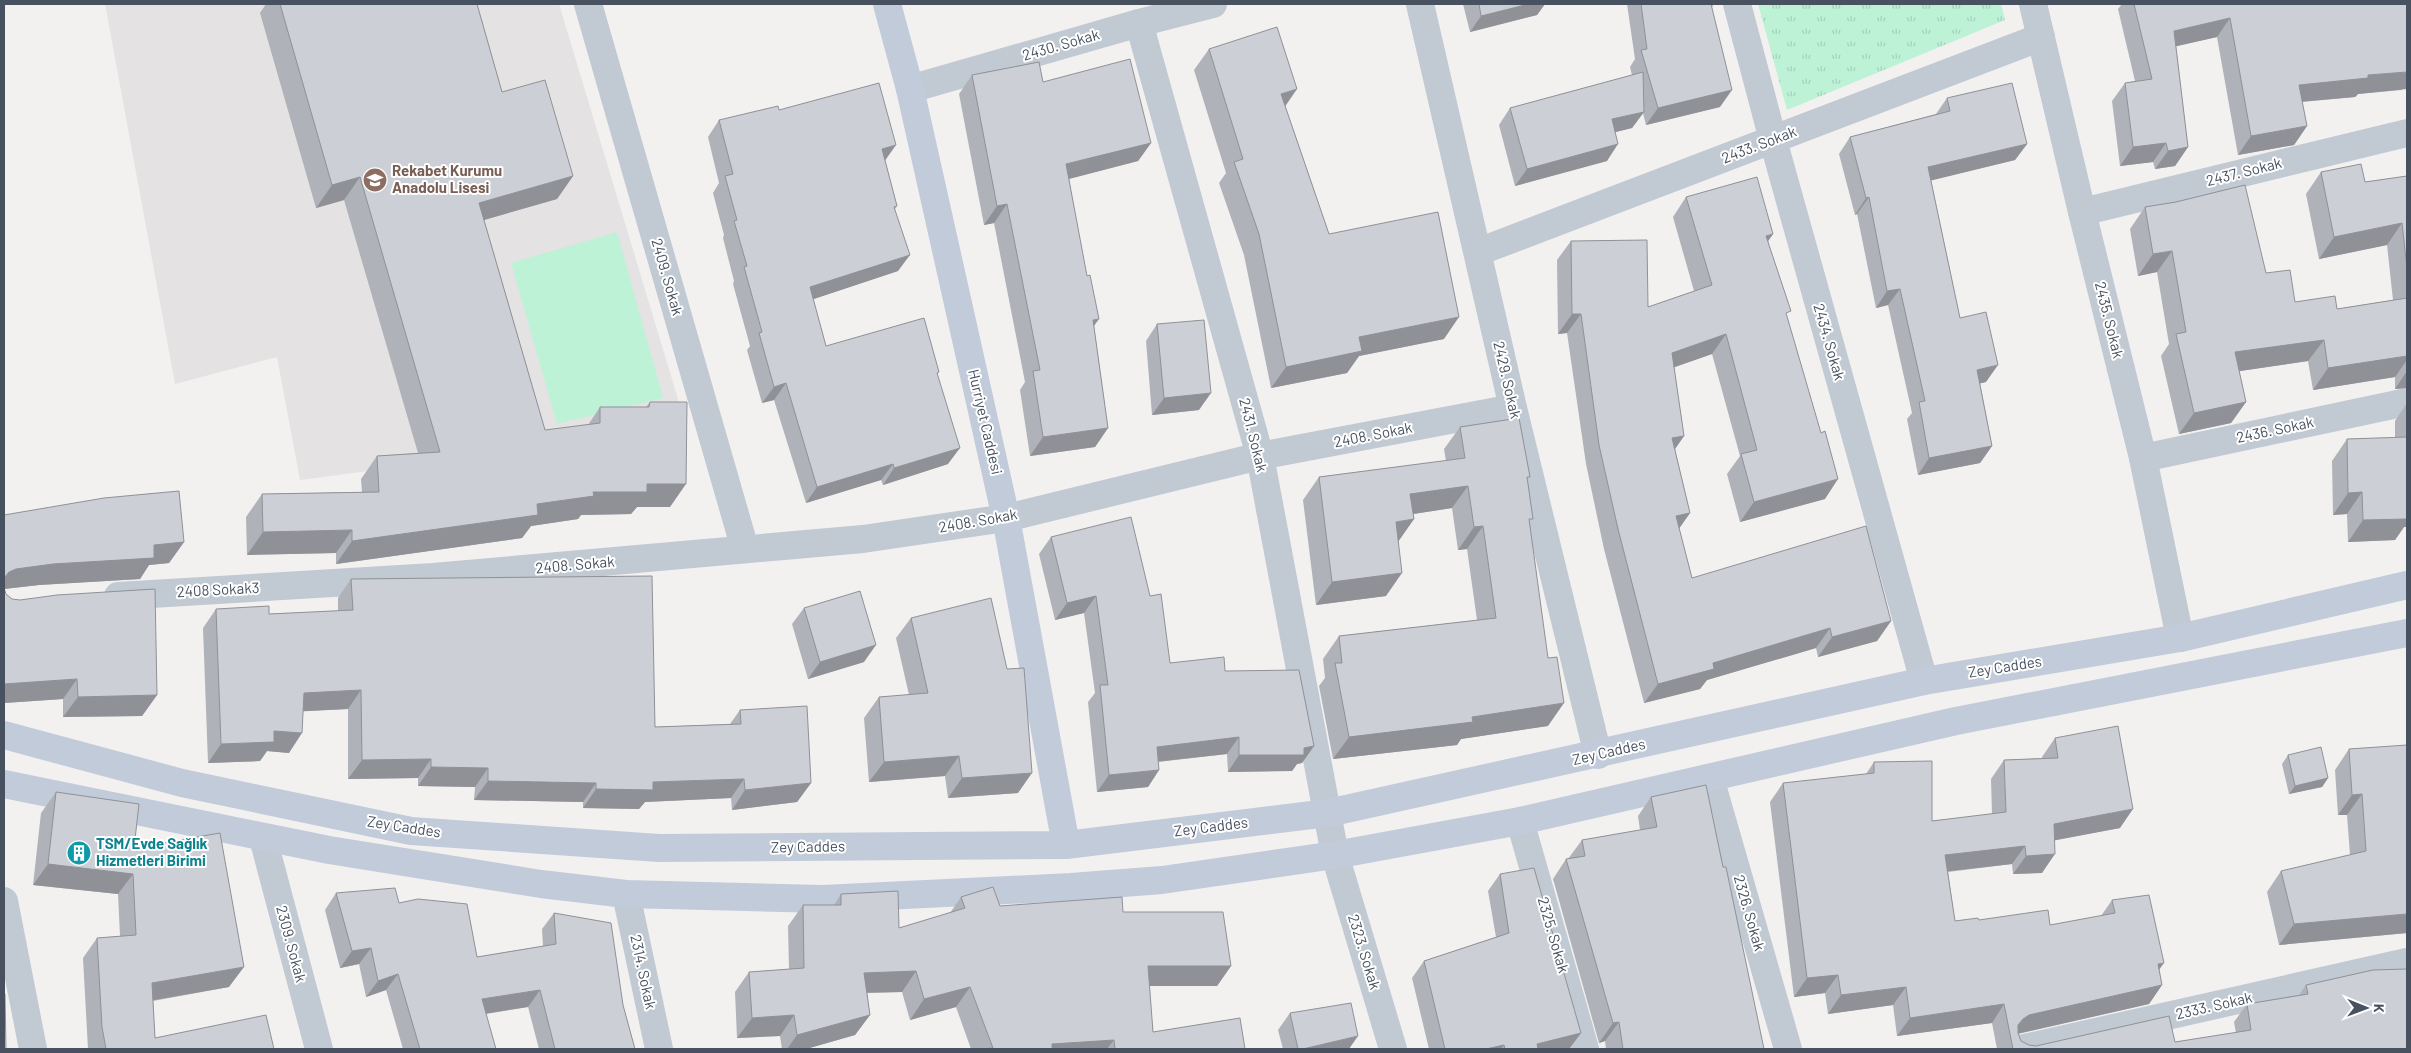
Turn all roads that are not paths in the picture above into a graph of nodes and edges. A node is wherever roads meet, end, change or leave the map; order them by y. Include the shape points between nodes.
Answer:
1 (588, 4) edge
2 (887, 4) edge
3 (1213, 4) edge
4 (1420, 4) edge
5 (1737, 4) edge
6 (2033, 4) edge
7 (1139, 22) junction
8 (2041, 37) junction
9 (910, 89) junction
10 (2407, 133) edge
11 (1773, 140) junction
12 (2082, 212) junction
13 (1478, 252) junction
14 (2407, 402) edge
15 (1514, 408) junction
16 (1260, 456) junction
17 (2143, 458) junction
18 (1006, 518) junction
19 (745, 550) junction
20 (433, 577) joint
21 (2407, 585) edge
22 (90, 598) edge
23 (2407, 632) edge
24 (2180, 638) junction
25 (1924, 680) junction
26 (4, 735) edge
27 (1598, 755) junction
28 (1710, 778) junction
29 (4, 784) edge
30 (1328, 813) junction
31 (1520, 821) junction
32 (263, 838) junction
33 (1066, 845) junction
34 (1335, 855) junction
35 (626, 894) junction
36 (4, 901) edge
37 (2407, 962) edge
38 (33, 1049) edge
39 (319, 1049) edge
40 (659, 1049) edge
41 (1393, 1049) edge
42 (1585, 1049) edge
43 (1788, 1049) edge
44 (2020, 1049) edge

1 - 19 street, 2409. Sokak
2 - 9 main road, Hurriyet Caddesi
3 - 7 street, 2430. Sokak
4 - 13 street, 2429. Sokak
5 - 11 street, 2434. Sokak
6 - 8 street, 2435. Sokak
7 - 9 street, 2430. Sokak
7 - 16 street, 2431. Sokak
8 - 11 street, 2433. Sokak
8 - 12 street, 2435. Sokak
9 - 18 main road, Hurriyet Caddesi
10 - 12 street, 2437. Sokak
11 - 13 street, 2433. Sokak
11 - 25 street, 2434. Sokak
12 - 17 street, 2435. Sokak
13 - 15 street, 2429. Sokak
14 - 17 street, 2436. Sokak
15 - 16 street, 2408. Sokak
15 - 27 street, 2429. Sokak
16 - 18 street, 2408. Sokak
16 - 30 street, 2431. Sokak
17 - 24 street, 2435. Sokak
18 - 19 street, 2408. Sokak via 863,539
18 - 33 main road, Hurriyet Caddesi
19 - 20 street, 2408. Sokak
20 - 22 street, 2408 Sokak3
21 - 24 main road, Zey Caddes
23 - 28 main road via 1956,722
24 - 25 main road, Zey Caddes
25 - 27 main road, Zey Caddes
26 - 33 main road, Zey Caddes via 182,783 411,831 659,848
27 - 30 main road, Zey Caddes
28 - 31 main road
28 - 43 street, 2326. Sokak
29 - 32 main road
30 - 33 main road, Zey Caddes
30 - 34 street, 2431. Sokak
31 - 34 main road
31 - 42 street, 2325. Sokak
32 - 35 main road via 532,883
32 - 39 street, 2309. Sokak
34 - 35 main road via 1162,880 1071,887 823,899
34 - 41 street, 2323. Sokak
35 - 40 street, 2314. Sokak
36 - 38 street
37 - 44 street, 2333. Sokak

